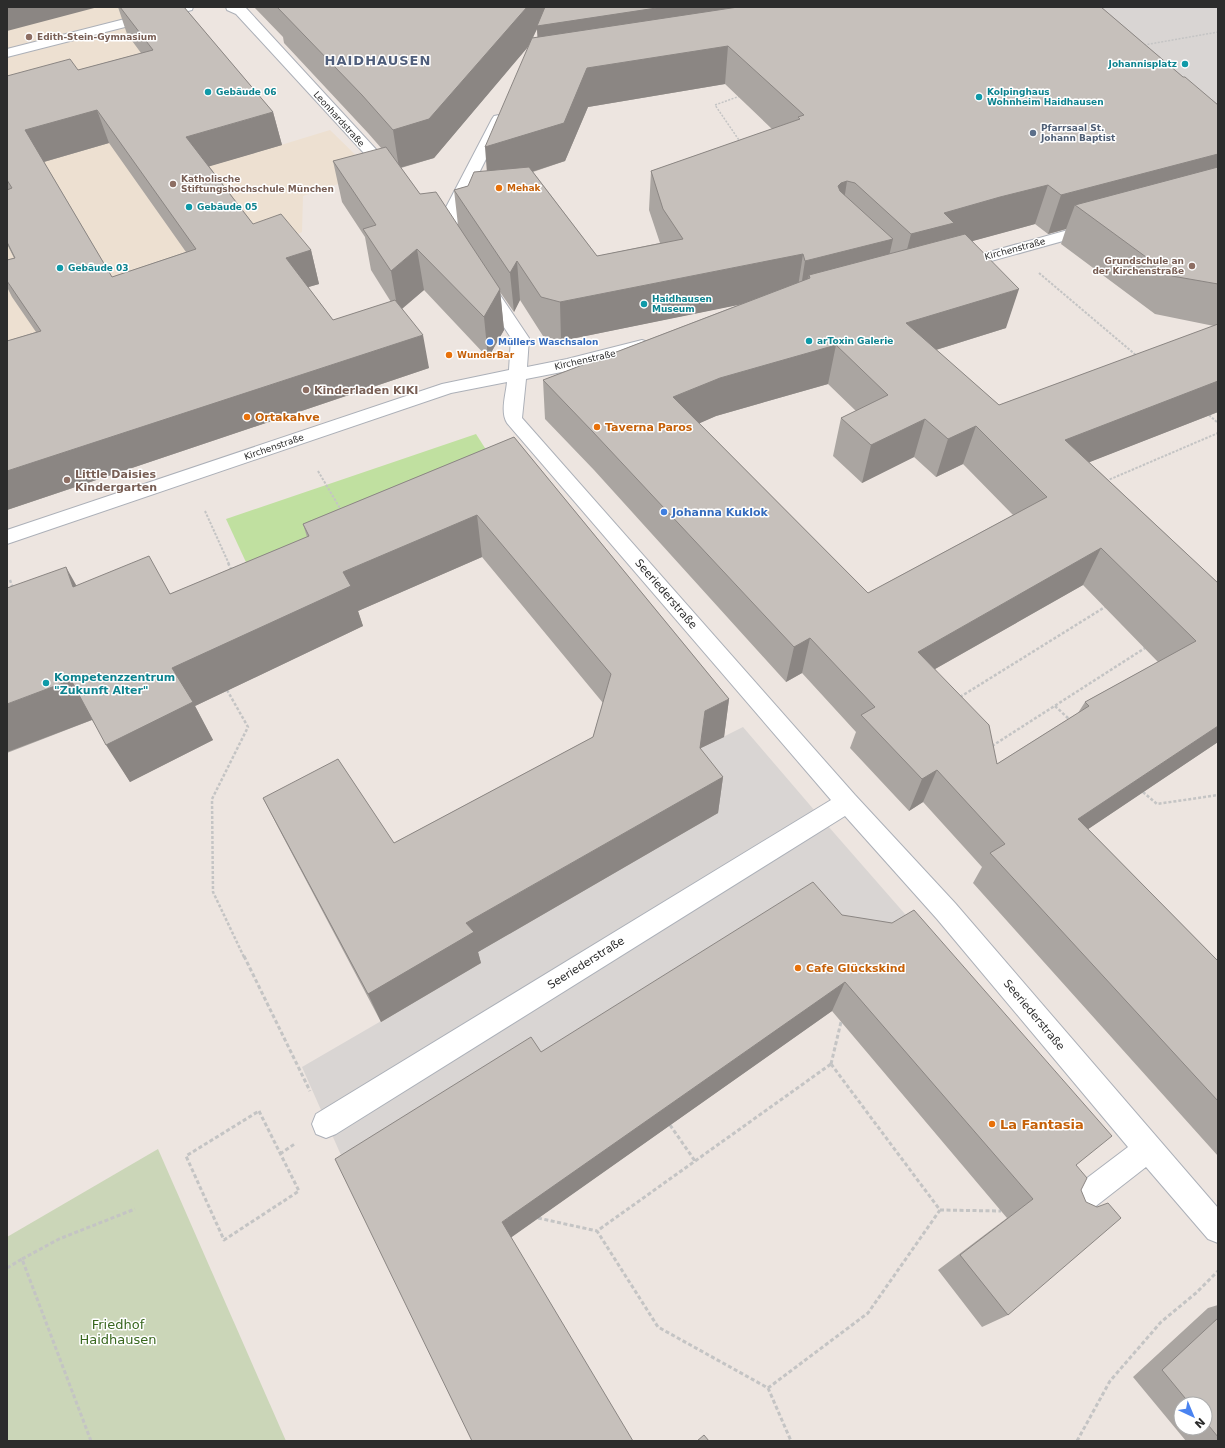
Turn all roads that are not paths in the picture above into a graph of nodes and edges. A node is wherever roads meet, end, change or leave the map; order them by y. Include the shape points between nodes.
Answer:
1 (187, 7) edge
2 (232, 7) edge
3 (7, 53) edge
4 (506, 106) edge
5 (398, 182) edge
6 (1106, 225) edge
7 (465, 254) edge
8 (942, 269) edge
9 (478, 274) edge
10 (655, 343) edge
11 (517, 375) junction
12 (7, 537) edge
13 (847, 802) junction
14 (326, 1124) road end
15 (1147, 1149) junction
16 (1068, 1210) edge
17 (1218, 1229) edge

1 - 3 street
2 - 5 street, Leonhardstraße via 241,10
4 - 7 street via 443,224
6 - 8 street, Kirchenstraße
9 - 11 street, Seeriederstraße via 520,338
10 - 11 street, Kirchenstraße
11 - 12 street, Kirchenstraße via 448,388
11 - 13 street, Seeriederstraße via 513,419
13 - 14 street, Seeriederstraße
13 - 15 street, Seeriederstraße via 946,911
15 - 16 street
15 - 17 street, Seeriederstraße

